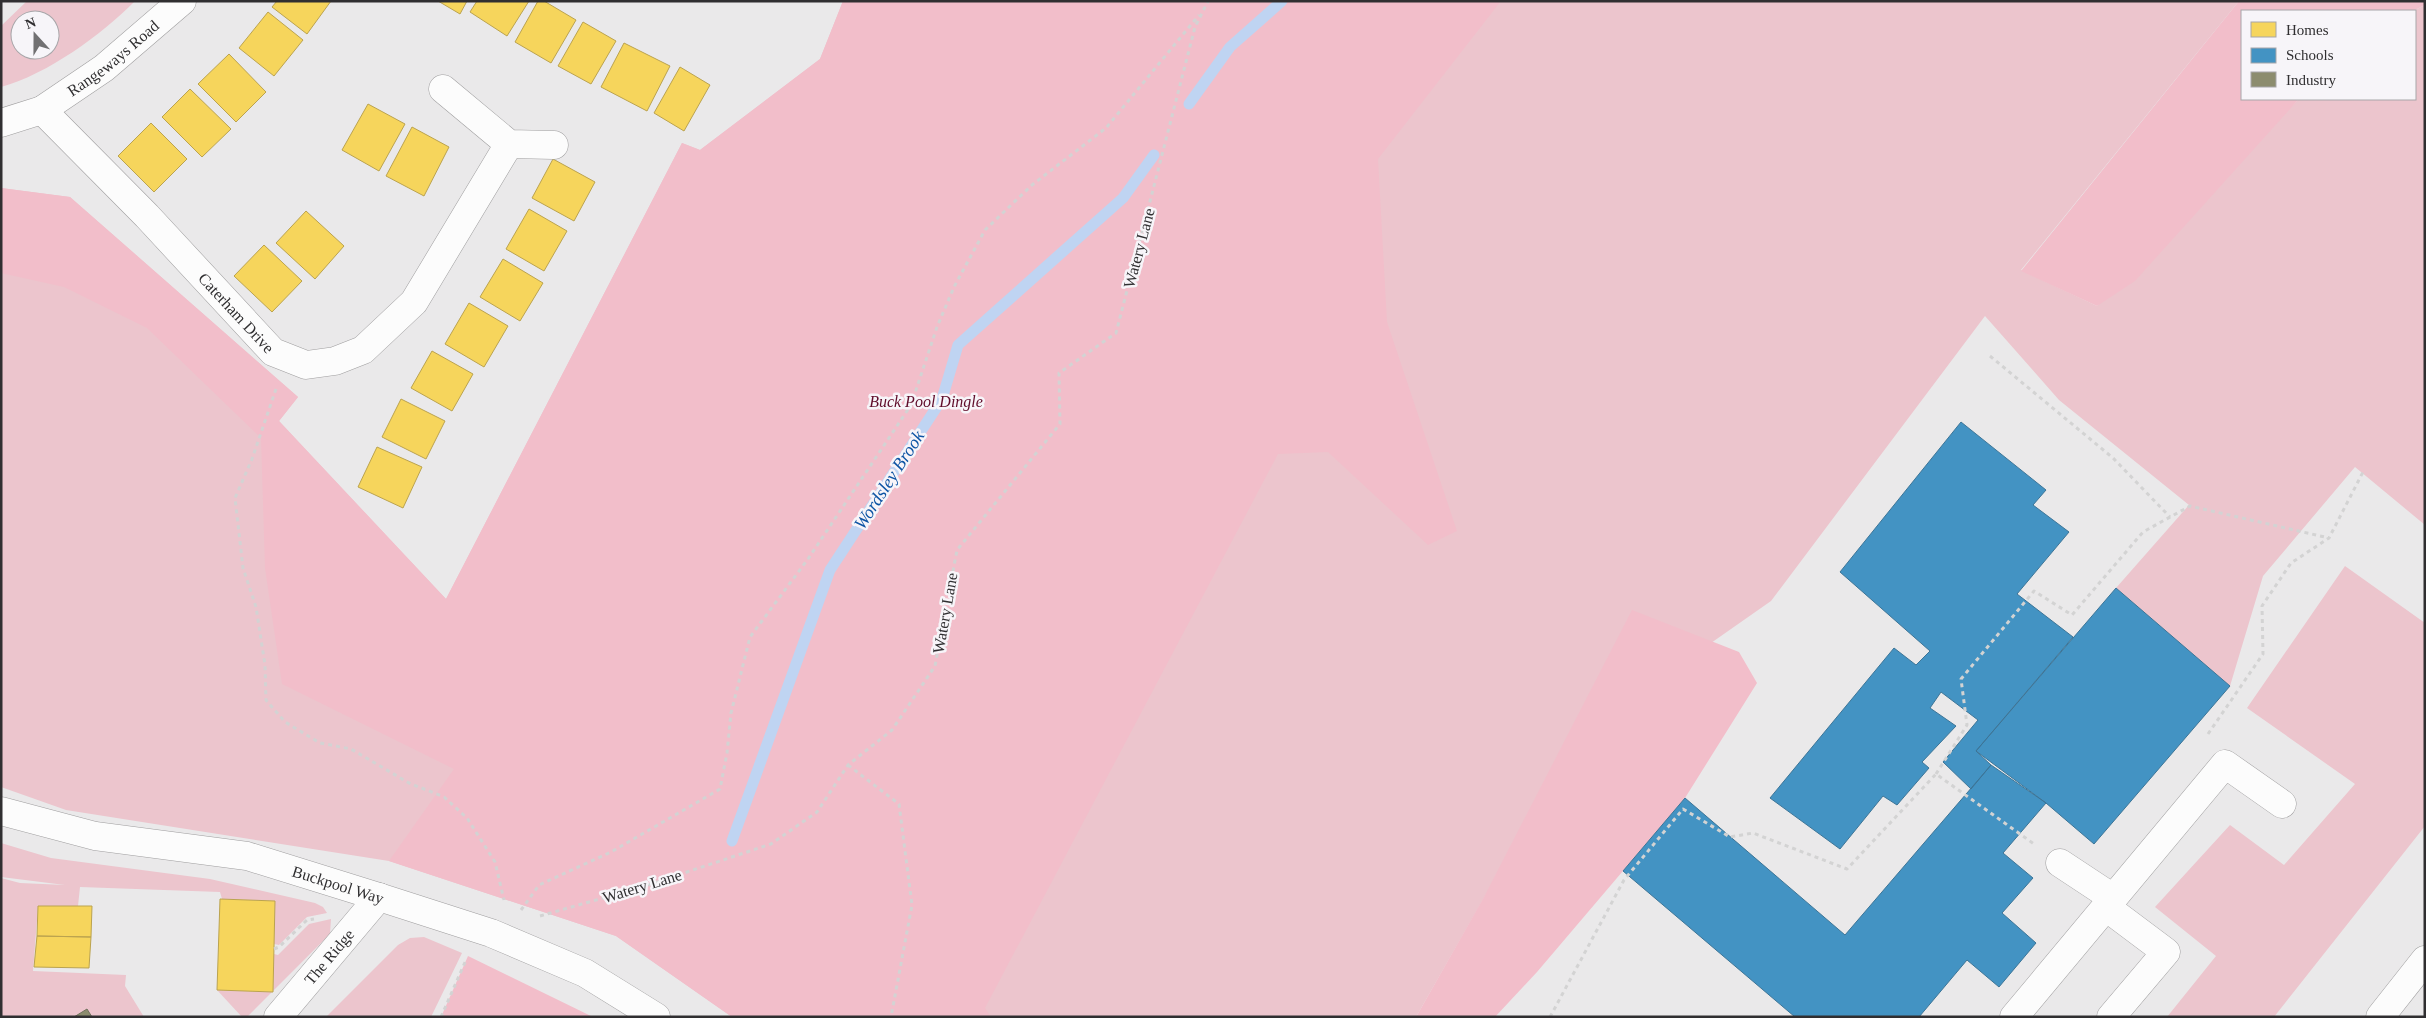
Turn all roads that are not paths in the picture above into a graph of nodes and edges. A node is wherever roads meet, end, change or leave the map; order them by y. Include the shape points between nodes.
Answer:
1 (182, 1) edge
2 (442, 89) dead end
3 (42, 110) junction
4 (1, 123) edge
5 (509, 144) junction
6 (554, 145) dead end
7 (2282, 804) dead end
8 (1, 811) edge
9 (2060, 863) road end
10 (379, 896) junction
11 (2109, 903) junction
12 (2425, 960) edge
13 (278, 1017) edge
14 (656, 1017) edge
15 (2014, 1017) edge
16 (2111, 1017) edge
17 (2380, 1017) edge

1 - 3 street, Rangeways Road via 104,68
2 - 5 street
3 - 4 street, Rangeways Road
3 - 5 street, Caterham Drive via 147,216 273,352 306,365 335,362 363,350 414,302
5 - 6 street
7 - 11 street via 2225,764
8 - 10 street, Buckpool Way via 95,836 247,856
9 - 11 street
10 - 13 street, The Ridge
10 - 14 street, Buckpool Way via 500,930 584,973
11 - 15 street
11 - 16 street via 2166,952
12 - 17 street

